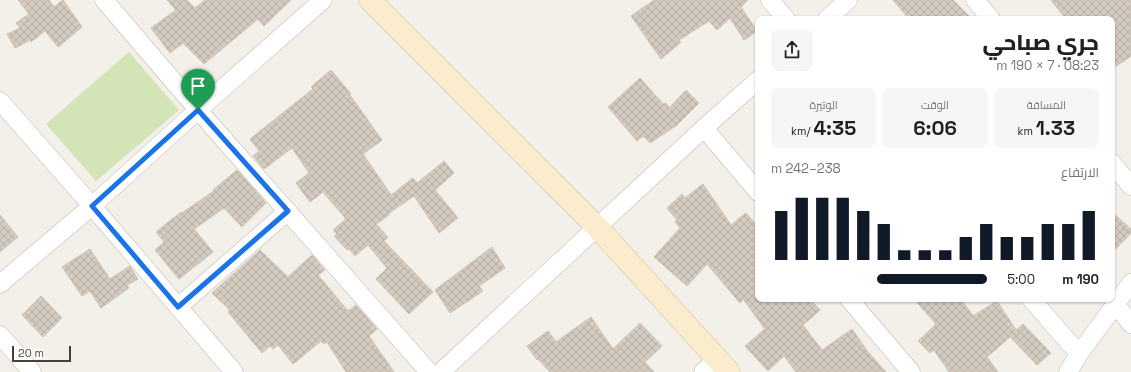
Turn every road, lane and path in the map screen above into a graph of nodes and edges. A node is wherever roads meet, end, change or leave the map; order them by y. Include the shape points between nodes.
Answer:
1 (104, 0) edge
2 (323, 0) edge
3 (370, 0) edge
4 (770, 0) edge
5 (848, 0) edge
6 (975, 0) edge
7 (783, 16) edge
8 (830, 16) edge
9 (988, 16) edge
10 (755, 83) edge
11 (0, 101) edge
12 (198, 110) junction
13 (704, 128) junction
14 (1115, 167) edge
15 (1131, 186) edge
16 (755, 188) edge
17 (92, 206) junction
18 (288, 211) junction
19 (597, 228) junction
20 (1131, 283) edge
21 (0, 284) edge
22 (852, 302) edge
23 (1034, 302) edge
24 (1116, 305) junction
25 (178, 307) junction
26 (1131, 324) edge
27 (0, 335) edge
28 (1079, 354) junction
29 (716, 368) edge
30 (32, 372) edge
31 (234, 372) edge
32 (429, 372) edge
33 (441, 372) edge
34 (911, 372) edge
35 (1068, 372) edge

1 - 12 street
2 - 12 street
3 - 19 street
4 - 7 street
5 - 8 street
6 - 9 street
10 - 13 street
11 - 17 street
12 - 17 street
12 - 18 street
13 - 16 street
13 - 19 street
14 - 15 street
17 - 21 street
17 - 25 street
18 - 25 street
18 - 32 street
19 - 29 street
19 - 33 street
20 - 24 street
22 - 34 street
23 - 28 street
24 - 26 street
24 - 28 street
25 - 31 street
27 - 30 street
28 - 35 street

